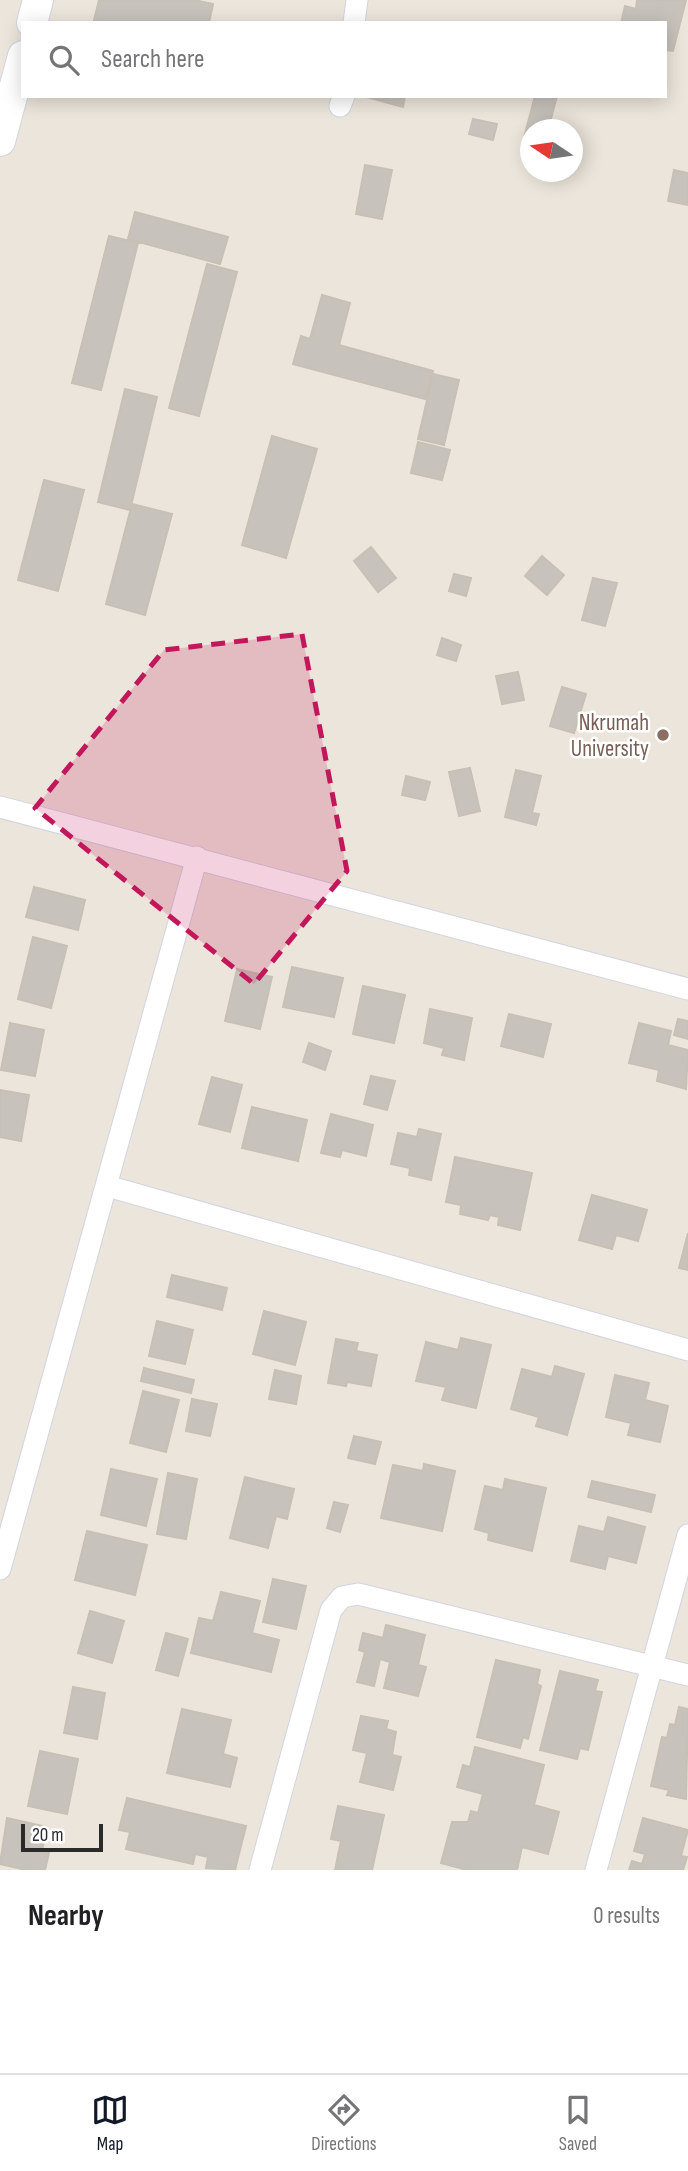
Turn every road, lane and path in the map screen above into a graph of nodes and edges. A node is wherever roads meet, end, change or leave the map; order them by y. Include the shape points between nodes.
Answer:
1 (38, 0) edge
2 (357, 0) edge
3 (33, 21) edge
4 (354, 21) edge
5 (21, 63) edge
6 (0, 141) edge
7 (0, 807) edge
8 (197, 856) junction
9 (688, 989) edge
10 (107, 1186) junction
11 (688, 1350) edge
12 (688, 1535) edge
13 (0, 1567) edge
14 (651, 1664) junction
15 (688, 1675) edge
16 (260, 1870) edge
17 (596, 1870) edge

1 - 3 street
2 - 4 street
5 - 6 street
7 - 8 street
8 - 9 street
8 - 10 street
10 - 11 street
10 - 13 street
12 - 14 street
14 - 15 street
14 - 16 street via 358,1594 342,1597 331,1610
14 - 17 street

